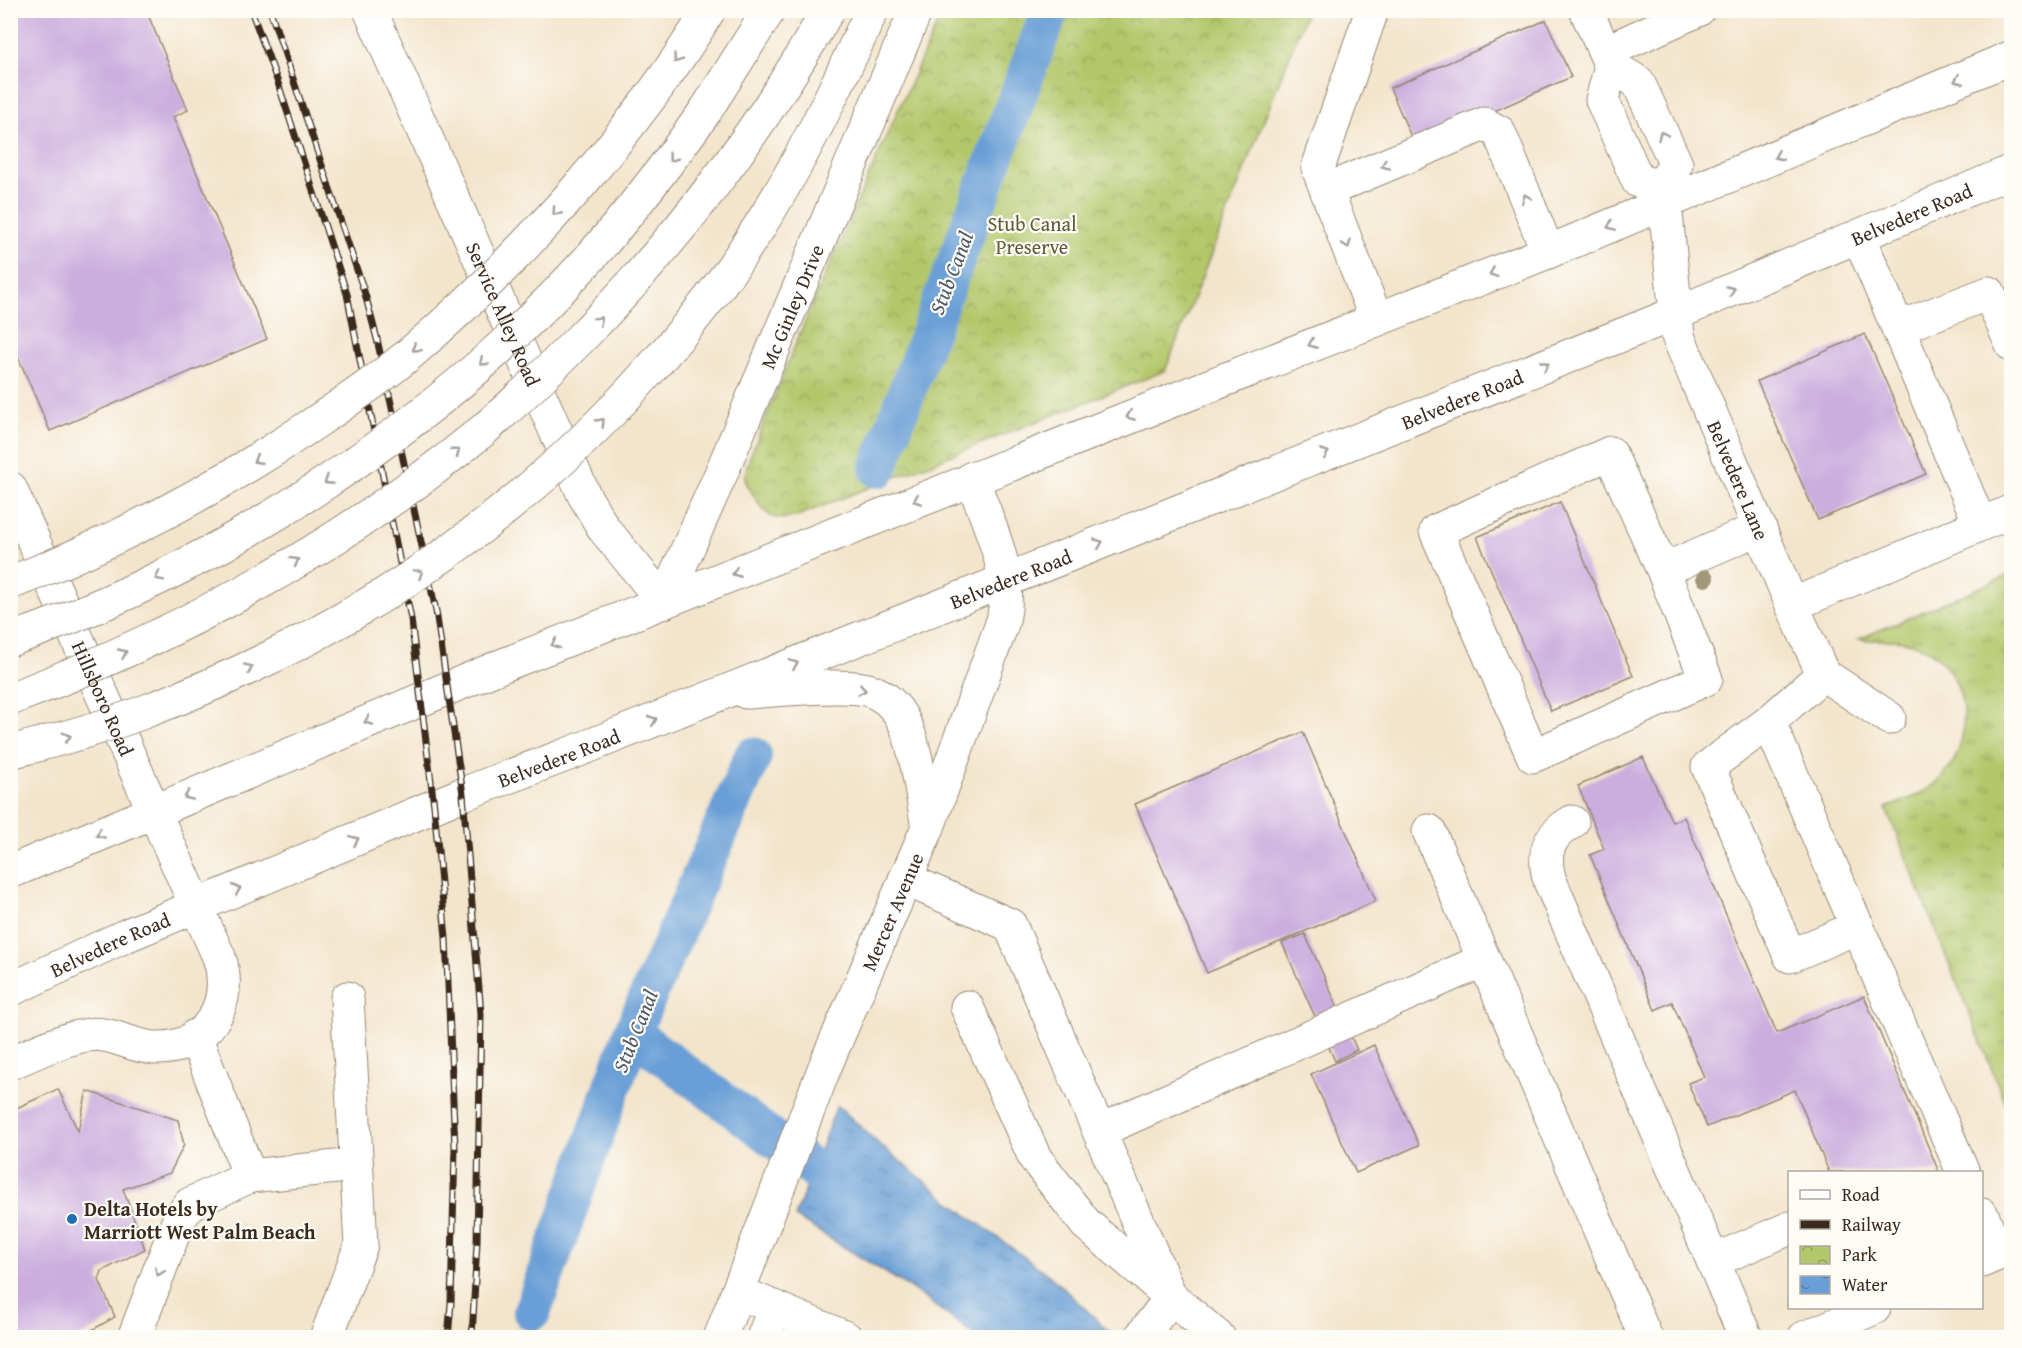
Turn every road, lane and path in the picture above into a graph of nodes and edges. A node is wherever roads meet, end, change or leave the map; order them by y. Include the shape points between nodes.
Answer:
1 (370, 10) edge
2 (709, 10) edge
3 (769, 10) edge
4 (828, 10) edge
5 (873, 10) edge
6 (916, 10) edge
7 (1372, 10) edge
8 (1586, 10) edge
9 (1698, 10) edge
10 (2012, 57) edge
11 (1608, 59) junction
12 (2012, 171) edge
13 (1327, 190) junction
14 (1663, 194) junction
15 (1859, 237) junction
16 (1548, 252) junction
17 (1677, 313) junction
18 (1376, 319) junction
19 (1898, 328) junction
20 (2012, 345) edge
21 (972, 478) junction
22 (10, 489) edge
23 (2012, 511) edge
24 (1980, 524) junction
25 (1760, 528) junction
26 (1663, 570) junction
27 (1006, 580) junction
28 (10, 583) edge
29 (663, 602) junction
30 (1792, 605) junction
31 (10, 640) edge
32 (1823, 674) junction
33 (720, 693) junction
34 (10, 699) edge
35 (1888, 718) dead end
36 (1769, 722) junction
37 (10, 752) edge
38 (154, 811) junction
39 (1572, 822) dead end
40 (928, 827) junction
41 (1429, 831) dead end
42 (10, 872) edge
43 (905, 879) junction
44 (196, 906) junction
45 (1858, 927) junction
46 (1484, 960) junction
47 (10, 990) edge
48 (347, 998) dead end
49 (967, 1007) dead end
50 (195, 1036) junction
51 (10, 1064) edge
52 (1099, 1131) junction
53 (356, 1165) junction
54 (1963, 1171) edge
55 (250, 1176) junction
56 (1983, 1217) edge
57 (1788, 1229) edge
58 (1713, 1261) junction
59 (1983, 1261) edge
60 (738, 1292) junction
61 (1171, 1298) junction
62 (775, 1307) junction
63 (1872, 1309) edge
64 (1144, 1333) edge
65 (134, 1338) edge
66 (326, 1338) edge
67 (720, 1338) edge
68 (763, 1338) edge
69 (846, 1338) edge
70 (1219, 1338) edge
71 (1646, 1338) edge
72 (1746, 1338) edge
73 (1804, 1338) edge

1 - 29 main road, Service Alley Road via 584,495 604,529
2 -> 28 main road, bridge via 648,101 600,161 544,225 412,352 345,402 210,489 137,529
3 -> 31 main road, bridge via 706,110 626,215 539,310 441,398 330,480 263,521 146,584
34 -> 4 main road, bridge via 79,673 232,598 360,522 482,431 613,306 672,239 772,104
37 -> 5 main road, bridge via 140,714 269,659 399,586 518,499 631,392 689,326 734,265 790,176
6 - 29 main road, Mc Ginley Drive
7 - 13 main road via 1318,168
8 - 11 main road
9 - 11 main road
10 -> 14 main road
11 - 14 main road via 1638,82 1676,164
12 - 15 main road, Belvedere Road
16 -> 13 main road via 1499,132 1484,124
13 -> 18 main road
14 -> 16 main road
14 - 17 main road, Belvedere Lane
17 -> 15 main road, Belvedere Road
15 - 19 main road
16 -> 18 main road
17 - 25 main road, Belvedere Lane via 1678,336
27 -> 17 main road, Belvedere Road
18 -> 21 main road
19 - 20 main road via 1989,293
19 - 24 main road
21 - 27 main road, Mercer Avenue
21 -> 29 main road
22 - 38 main road, Hillsboro Road
23 - 24 main road
24 - 30 main road
25 - 26 main road
25 - 30 main road, Belvedere Lane
26 - 26 main road via 1610,453 1436,531 1533,756 1706,679
33 -> 27 main road, Belvedere Road
27 - 40 main road, Mercer Avenue via 1004,621
29 -> 38 main road
30 - 32 main road, Belvedere Lane
32 - 35 main road
32 - 36 main road
33 -> 40 main road via 845,687 872,691 882,697 898,712 908,730
44 -> 33 main road, Belvedere Road via 463,794
36 - 45 main road
36 - 45 main road via 1708,767 1790,957
38 -> 42 main road
38 - 44 main road, Hillsboro Road
39 - 58 main road via 1551,840 1546,868
40 - 43 main road, Mercer Avenue
41 - 46 main road
43 - 52 main road via 1011,925
43 - 60 main road, Mercer Avenue via 826,1064
44 - 47 main road, Belvedere Road
44 - 50 main road, Hillsboro Road via 224,971 224,986 220,1010
45 - 54 main road
46 - 52 main road
46 - 71 main road
48 - 53 main road
49 - 61 main road via 1035,1158 1086,1224
50 - 51 main road via 181,1044 160,1048 89,1034
50 - 55 main road
52 - 61 main road
53 - 55 main road
53 - 66 main road via 361,1245
55 -> 65 main road via 190,1204 179,1219
56 - 59 main road via 1998,1254
57 - 58 main road
58 - 72 main road
60 - 62 main road
60 - 67 main road, Mercer Avenue
61 - 64 main road
61 - 70 main road
62 - 68 main road
62 - 69 main road
63 - 73 main road

